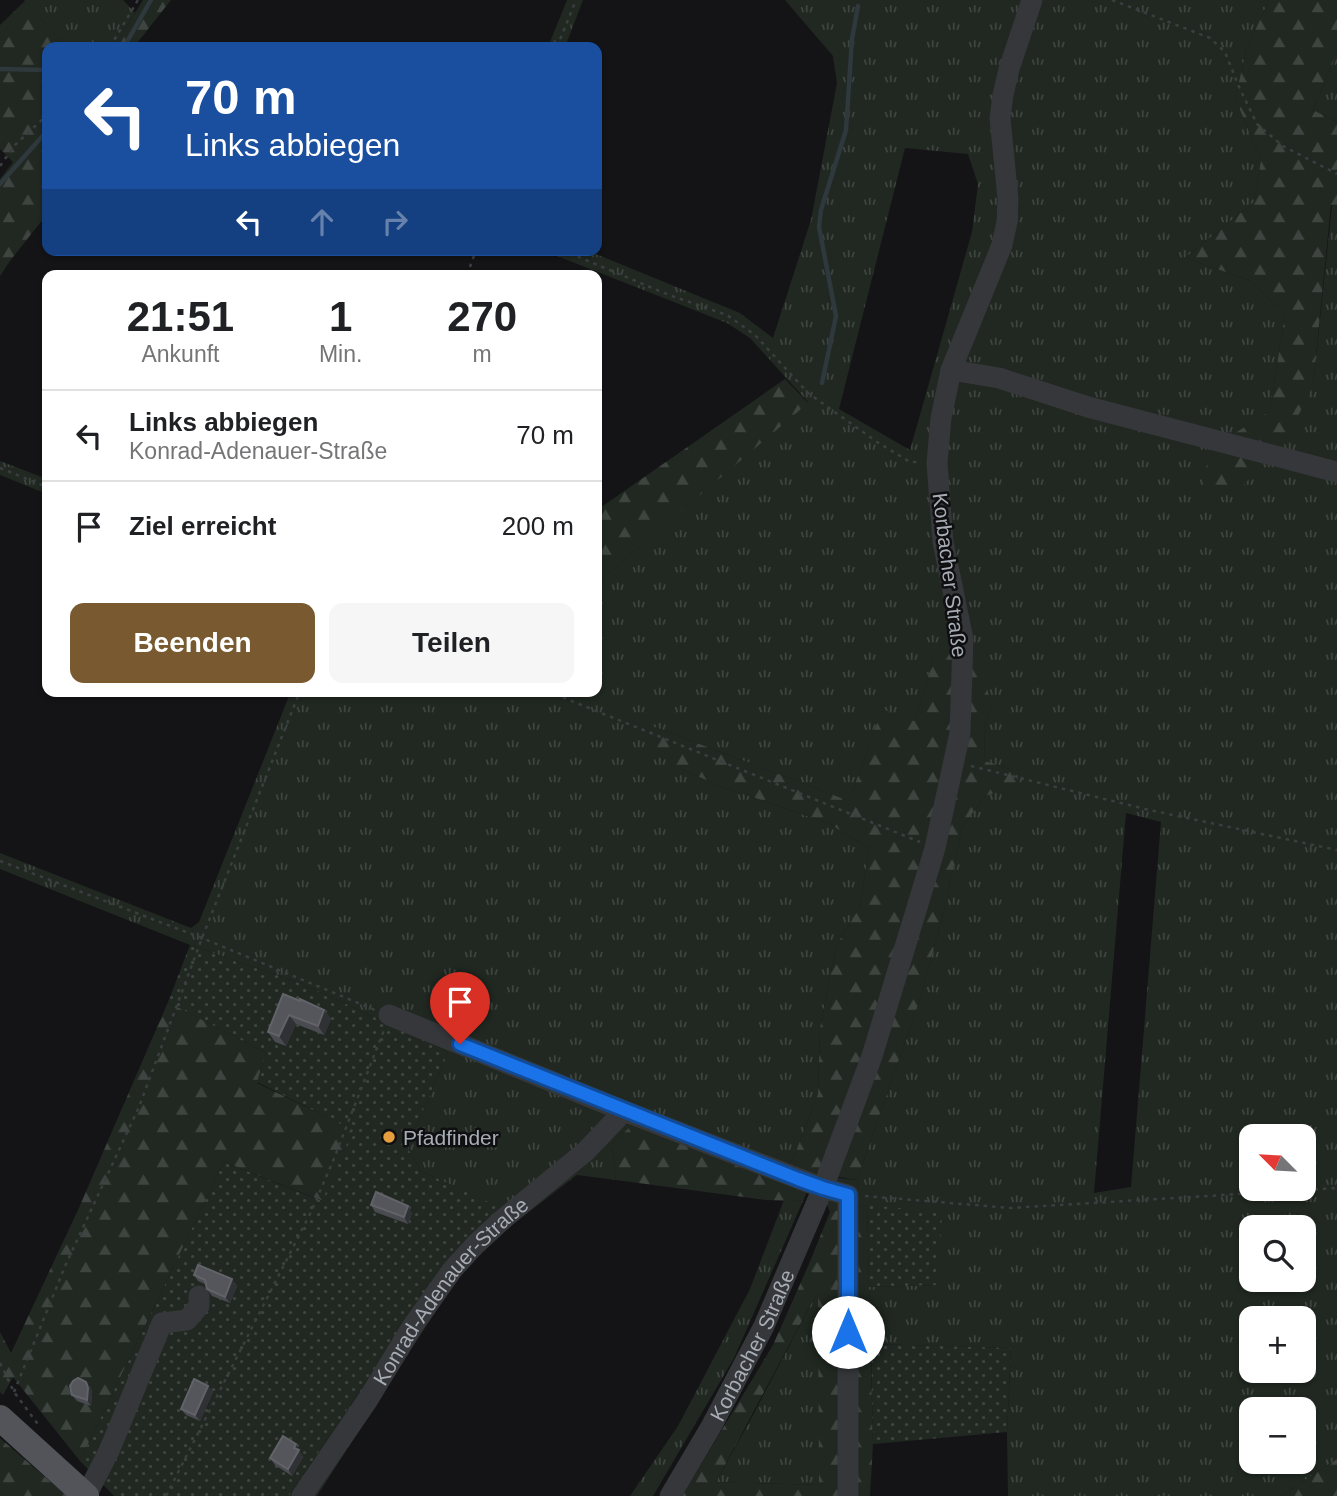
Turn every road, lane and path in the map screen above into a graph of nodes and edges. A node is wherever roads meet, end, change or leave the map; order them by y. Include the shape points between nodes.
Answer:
1 (138, 0) edge
2 (576, 0) edge
3 (1032, 0) edge
4 (1112, 0) edge
5 (113, 42) edge
6 (559, 42) edge
7 (42, 120) edge
8 (0, 166) edge
9 (1337, 174) edge
10 (576, 256) edge
11 (951, 370) junction
12 (937, 463) junction
13 (0, 468) edge
14 (1337, 472) edge
15 (42, 485) edge
16 (298, 697) edge
17 (562, 697) edge
18 (954, 762) junction
19 (934, 848) junction
20 (1337, 850) edge
21 (0, 861) edge
22 (202, 938) junction
23 (389, 1016) junction
24 (624, 1111) junction
25 (823, 1188) junction
26 (1337, 1188) edge
27 (848, 1195) junction
28 (199, 1296) dead end
29 (0, 1363) edge
30 (14, 1392) junction
31 (0, 1418) edge
32 (42, 1429) dead end
33 (86, 1496) edge
34 (166, 1496) edge
35 (302, 1496) edge
36 (670, 1496) edge
37 (848, 1496) edge

1 - 5 path
2 - 6 path
3 - 11 street, Korbacher Straße via 1009,69 1000,118 1008,199 1002,245
4 - 9 path via 1210,38 1225,52 1257,124 1283,146
7 - 8 path
10 - 12 path via 727,315 755,335 808,393 877,442 910,461
11 - 12 street, Korbacher Straße
11 - 14 street via 999,379
12 - 18 street, Korbacher Straße via 943,542 962,639 960,733
13 - 15 path
16 - 22 path
17 - 19 path
18 - 19 street, Korbacher Straße
18 - 20 path
19 - 25 street, Korbacher Straße via 872,1056
21 - 22 path
22 - 23 path
22 - 30 path via 139,1107 66,1264
23 - 24 street
23 - 34 path via 311,1212
24 - 25 street
24 - 35 street, Konrad-Adenauer-Straße via 586,1151 453,1269
25 - 27 street
25 - 36 street, Korbacher Straße via 764,1326
26 - 27 path via 1011,1208
27 - 37 street
28 - 33 street via 199,1306 187,1320 162,1323
29 - 30 path
30 - 32 path
31 - 33 main road

